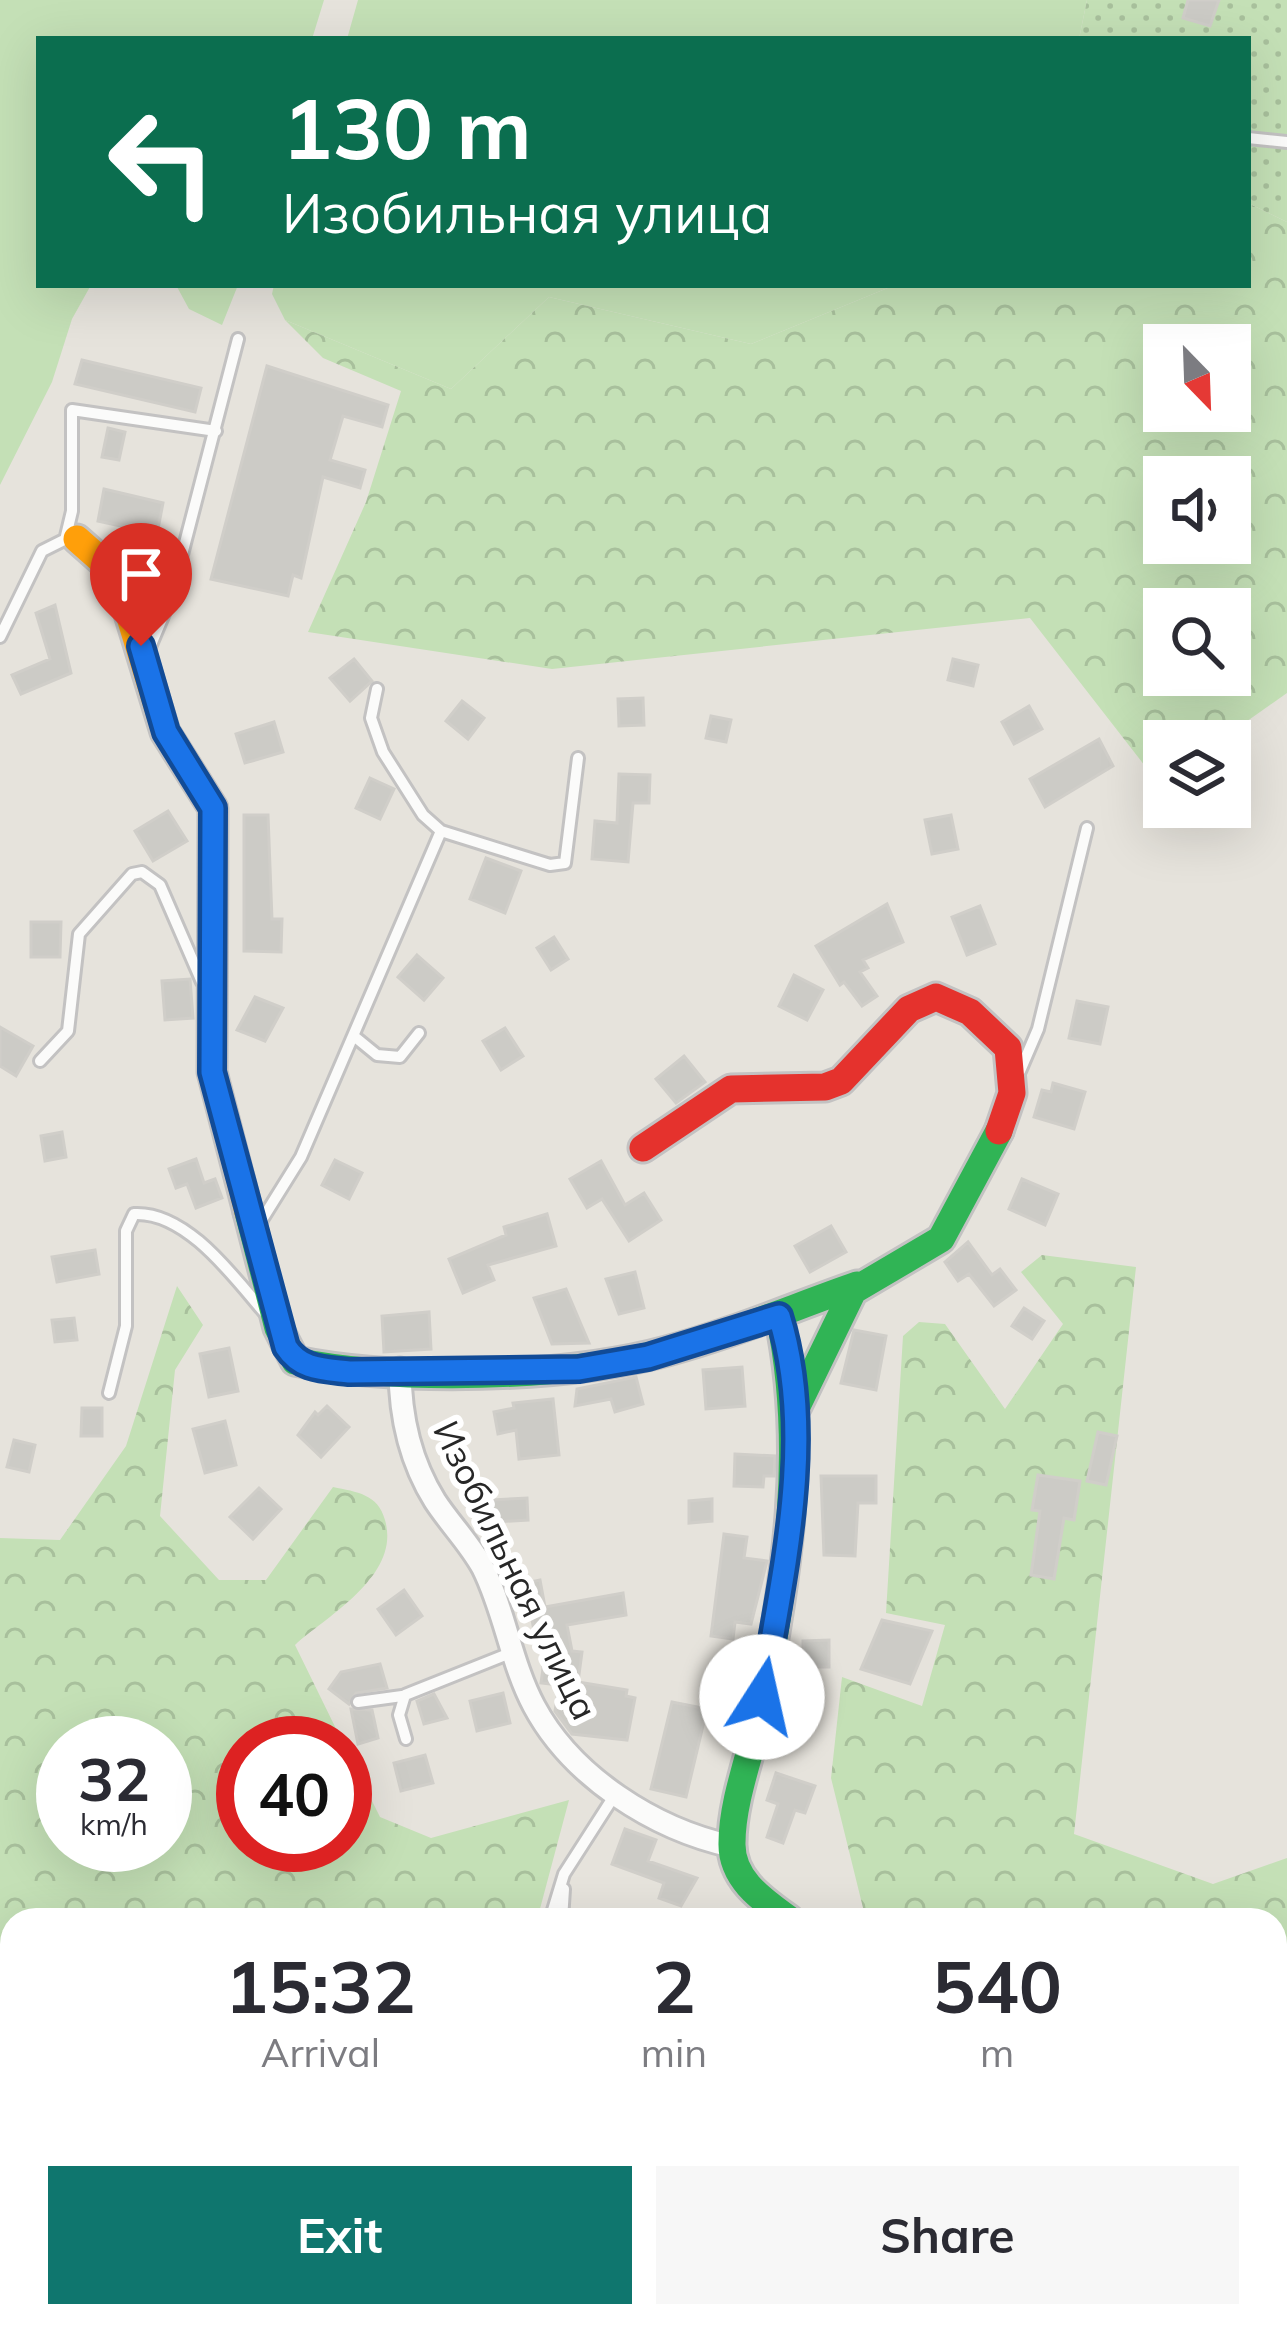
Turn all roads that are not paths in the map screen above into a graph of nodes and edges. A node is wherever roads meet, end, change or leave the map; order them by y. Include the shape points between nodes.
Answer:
1 (1251, 138) edge
2 (1287, 142) edge
3 (238, 339) dead end
4 (216, 431) junction
5 (71, 538) junction
6 (0, 637) edge
7 (142, 666) junction
8 (376, 689) dead end
9 (578, 758) dead end
10 (1087, 828) dead end
11 (441, 831) junction
12 (212, 1007) junction
13 (419, 1033) dead end
14 (355, 1037) junction
15 (40, 1060) dead end
16 (1016, 1079) junction
17 (643, 1148) dead end
18 (256, 1229) junction
19 (857, 1285) junction
20 (779, 1316) junction
21 (278, 1328) junction
22 (400, 1369) junction
23 (109, 1393) dead end
24 (797, 1406) junction
25 (513, 1652) junction
26 (406, 1695) junction
27 (358, 1702) dead end
28 (406, 1739) dead end
29 (616, 1793) junction
30 (731, 1846) junction
31 (564, 1874) junction
32 (554, 1908) edge
33 (563, 1908) edge
34 (774, 1908) edge

1 - 2 lane
3 - 4 lane
4 - 5 lane via 71,410
4 - 7 lane via 171,597
5 - 6 lane via 42,551
5 - 7 street via 103,562 122,591
7 - 12 street via 166,732 213,808
8 - 11 lane via 371,718 382,752
9 - 11 lane via 565,863
10 - 16 lane via 1038,1029
11 - 14 lane
12 - 15 lane via 160,886 132,874 79,934 68,1031
12 - 18 street via 212,1072
13 - 14 lane via 400,1057 377,1055
14 - 18 lane via 301,1157
16 - 17 street via 1012,1049 991,1022 936,998 909,1009 841,1081 731,1089
16 - 19 street, Изобильная улица via 993,1148 947,1231 914,1260
18 - 21 street
19 - 20 street, Изобильная улица
19 - 24 street
20 - 22 street, Изобильная улица via 648,1357 579,1369
20 - 24 street
21 - 22 street, Изобильная улица via 295,1361 314,1368
21 - 23 lane via 190,1236 134,1214 126,1231 127,1327
22 - 25 street, Изобильная улица via 420,1472 482,1568
24 - 30 street via 785,1558
25 - 26 lane
25 - 29 street, Изобильная улица via 549,1730
26 - 27 lane
26 - 28 lane via 399,1715
29 - 30 street, Изобильная улица via 672,1827
29 - 31 lane
30 - 34 street via 747,1888
31 - 32 lane
31 - 33 lane

